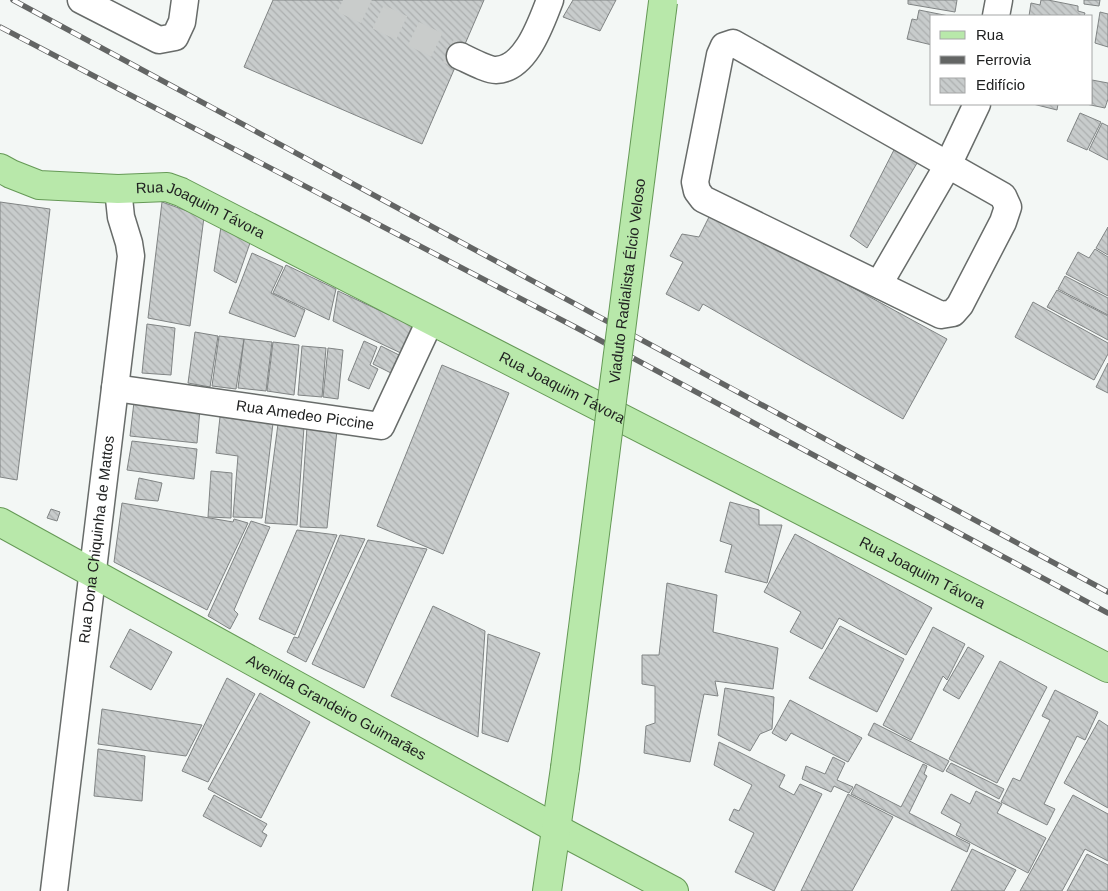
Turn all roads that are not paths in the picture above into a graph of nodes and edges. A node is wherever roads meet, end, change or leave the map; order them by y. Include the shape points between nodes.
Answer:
1 (80, 0) edge
2 (185, 0) edge
3 (550, 0) edge
4 (999, 0) edge
5 (663, 1) edge
6 (996, 15) edge
7 (460, 56) tunnel mouth
8 (977, 105) edge
9 (948, 165) junction
10 (0, 168) edge
11 (118, 189) junction
12 (879, 284) junction
13 (430, 321) junction
14 (115, 388) junction
15 (0, 522) edge
16 (93, 573) junction
17 (1108, 668) edge
18 (555, 828) junction
19 (54, 891) edge
20 (547, 891) edge
21 (674, 891) edge

1 - 2 street via 159,40 175,36 182,22
3 - 7 street via 532,44 509,68 494,70
4 - 6 street
5 - 18 main road, Viaduto Radialista Élcio Veloso, bridge
8 - 9 street
9 - 12 street
9 - 12 street via 1003,196 1008,208 960,306 953,313 941,314
9 - 12 street via 733,43 724,46 695,182 697,191 703,199
10 - 11 main road, Rua Joaquim Távora via 39,185
11 - 13 main road, Rua Joaquim Távora via 167,187 182,192
11 - 14 street, Rua Dona Chiquinha de Mattos via 131,256
13 - 14 street, Rua Amedeo Piccine via 381,426
13 - 17 main road, Rua Joaquim Távora
14 - 16 street, Rua Dona Chiquinha de Mattos
15 - 16 main road, Avenida Grandeiro Guimarães
16 - 18 main road, Avenida Grandeiro Guimarães
16 - 19 street, Rua Dona Chiquinha de Mattos
18 - 20 main road, Viaduto Radialista Élcio Veloso
18 - 21 main road, Avenida Grandeiro Guimarães

